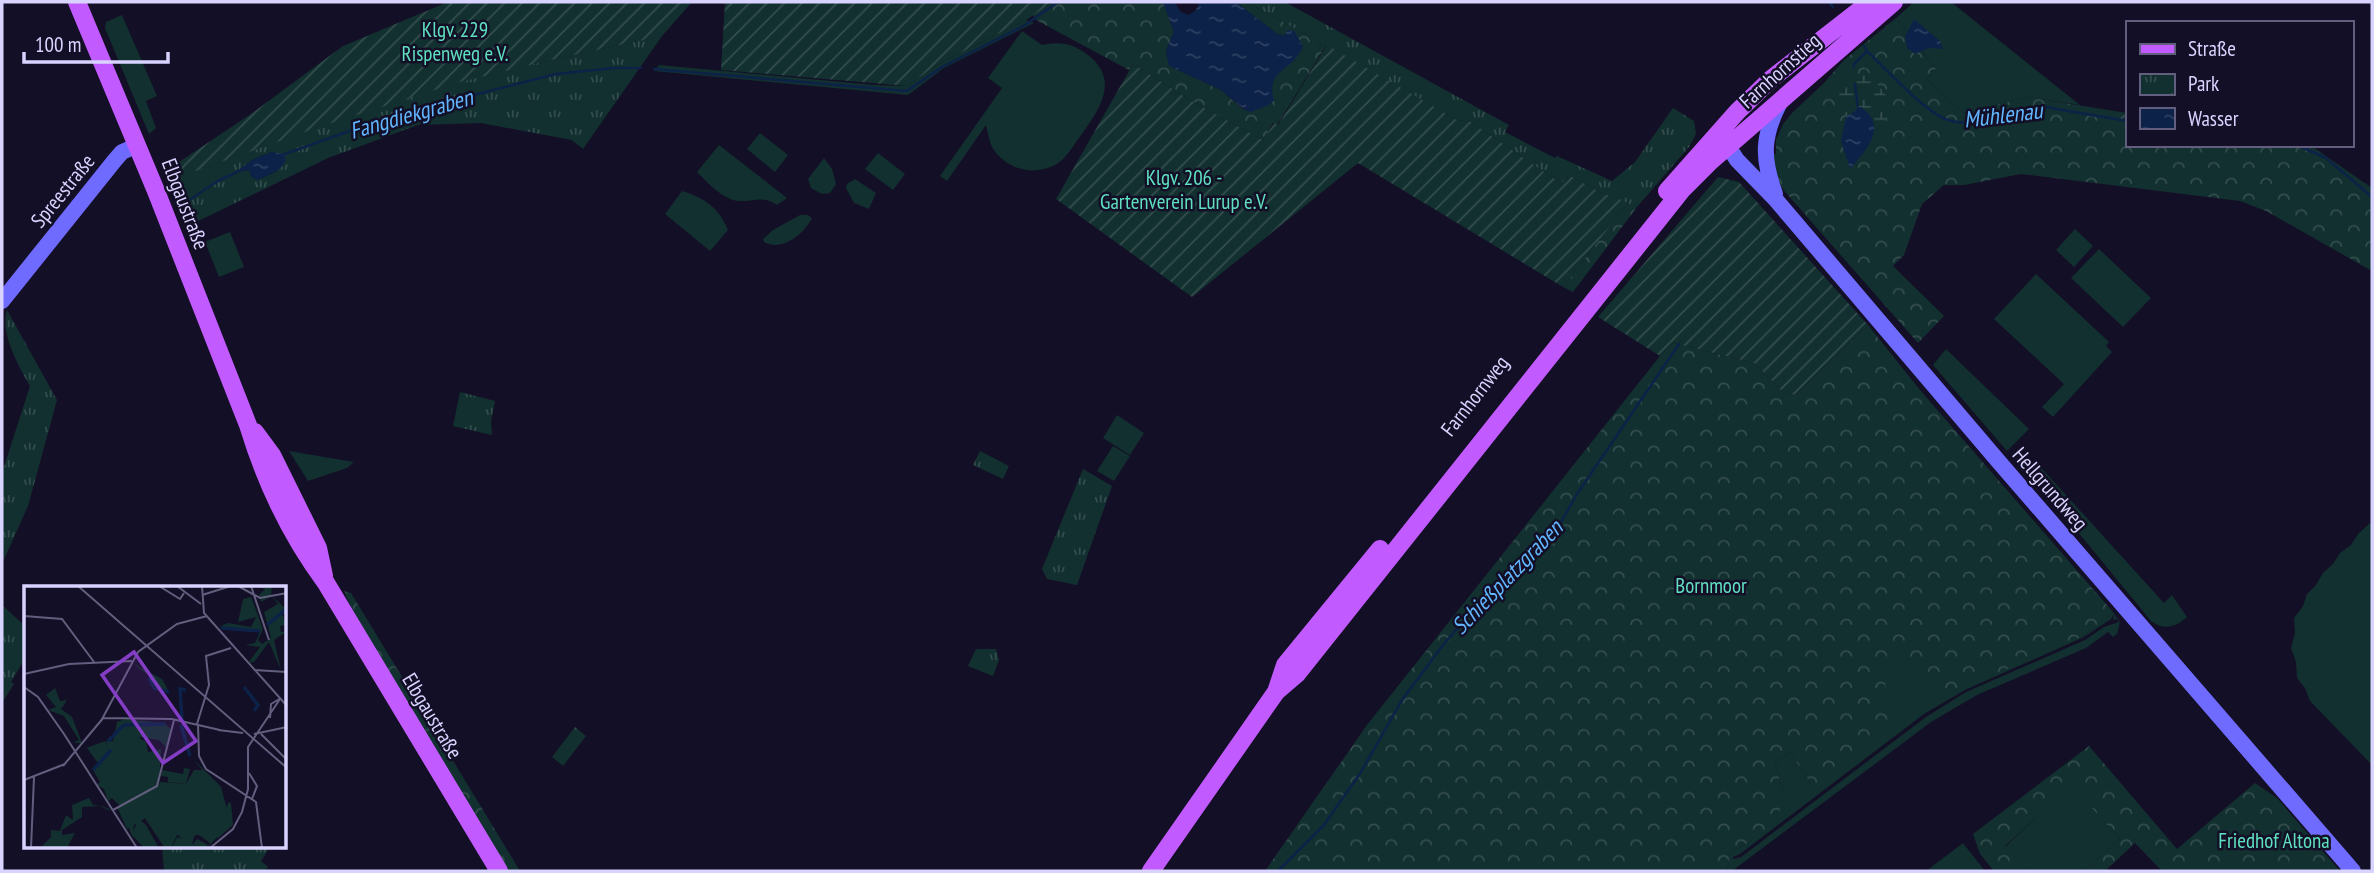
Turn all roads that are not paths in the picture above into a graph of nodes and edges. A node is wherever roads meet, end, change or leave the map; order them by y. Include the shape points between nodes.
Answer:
1 (77, 2) edge
2 (1870, 2) edge
3 (1894, 2) edge
4 (1782, 99) junction
5 (1723, 139) junction
6 (136, 145) junction
7 (1776, 200) junction
8 (2, 301) edge
9 (499, 871) edge
10 (1151, 871) edge
11 (2353, 871) edge

1 - 6 main road, Elbgaustraße
2 - 5 main road, Farnhornstieg via 1771,79
3 - 4 main road, Farnhornstieg
4 - 5 main road, Farnhornstieg
4 - 7 street via 1764,150
5 - 7 street, Hellgrundweg
5 - 10 main road, Farnhornweg via 1297,674 1276,692
6 - 8 street, Spreestraße via 115,160
6 - 9 main road, Elbgaustraße via 248,425 272,455 318,548 326,583
7 - 11 street, Hellgrundweg

